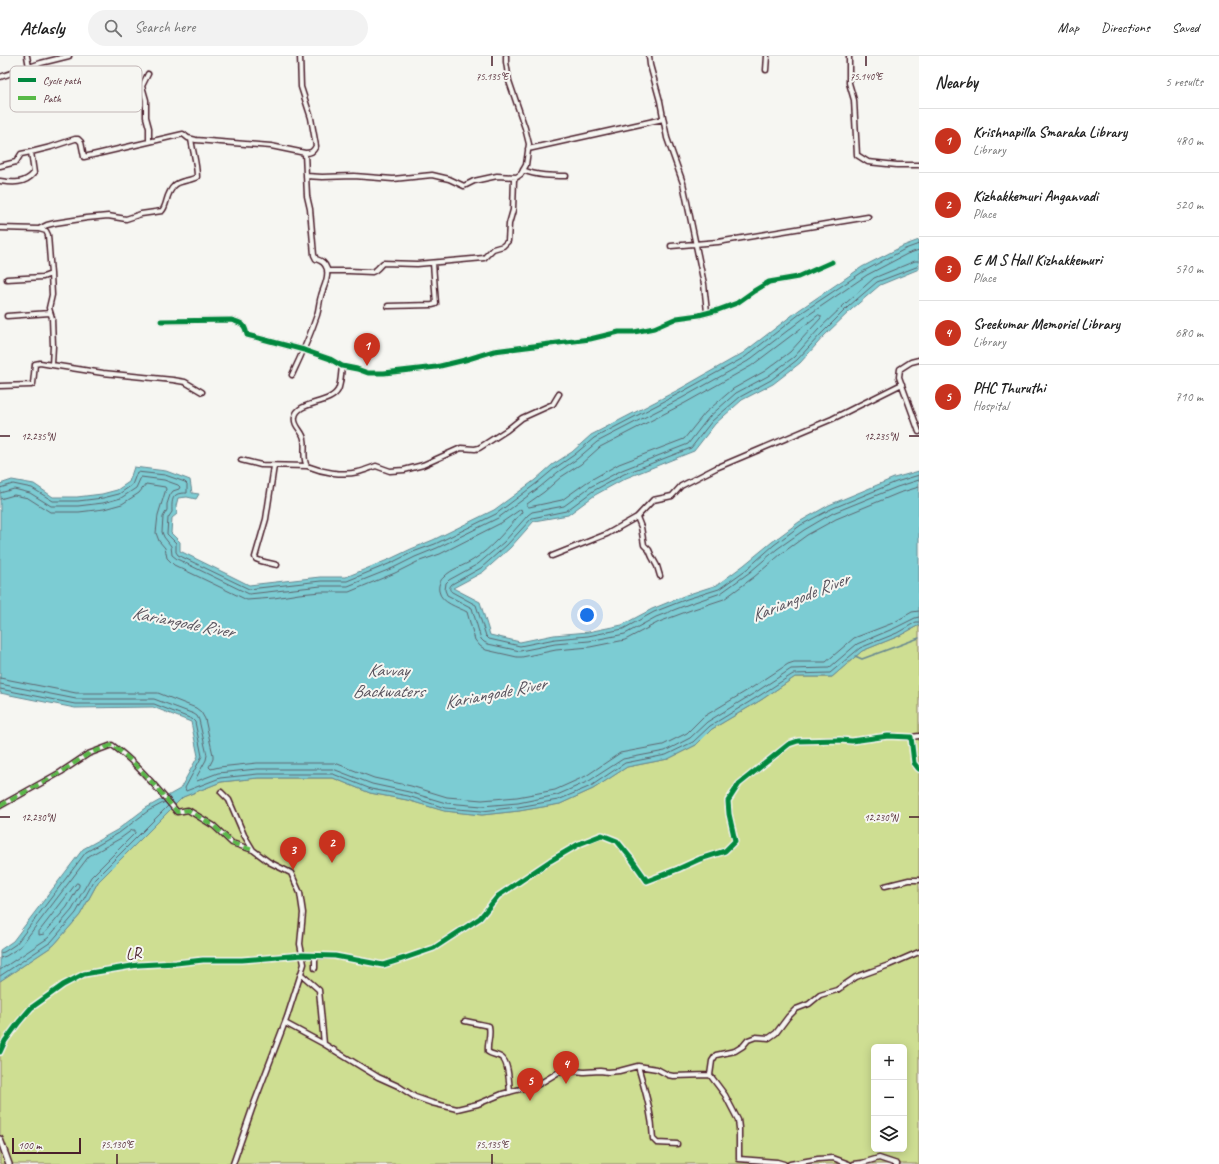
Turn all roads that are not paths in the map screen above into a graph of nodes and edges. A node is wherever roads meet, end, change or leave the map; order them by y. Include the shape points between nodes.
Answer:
1 (26, 56) edge
2 (69, 56) edge
3 (300, 56) edge
4 (506, 56) edge
5 (649, 56) edge
6 (767, 56) edge
7 (849, 56) edge
8 (29, 66) edge
9 (33, 66) edge
10 (766, 70) dead end
11 (10, 74) edge
12 (148, 74) dead end
13 (0, 77) edge
14 (663, 119) junction
15 (191, 139) junction
16 (149, 142) junction
17 (528, 149) junction
18 (31, 152) junction
19 (305, 153) junction
20 (919, 165) edge
21 (0, 166) edge
22 (523, 170) junction
23 (306, 176) junction
24 (566, 176) dead end
25 (517, 177) junction
26 (0, 181) edge
27 (868, 217) dead end
28 (0, 228) edge
29 (39, 229) junction
30 (696, 243) junction
31 (671, 246) dead end
32 (832, 262) dead end
33 (433, 263) junction
34 (327, 271) junction
35 (51, 274) junction
36 (7, 278) dead end
37 (388, 306) dead end
38 (707, 312) junction
39 (50, 313) junction
40 (7, 316) dead end
41 (161, 321) dead end
42 (304, 350) junction
43 (919, 360) edge
44 (52, 365) junction
45 (342, 366) junction
46 (292, 376) dead end
47 (902, 384) junction
48 (0, 386) edge
49 (202, 392) dead end
50 (559, 394) dead end
51 (919, 432) edge
52 (241, 460) dead end
53 (274, 466) junction
54 (307, 466) junction
55 (637, 517) junction
56 (552, 556) dead end
57 (277, 566) dead end
58 (660, 576) dead end
59 (919, 736) edge
60 (912, 737) junction
61 (919, 769) edge
62 (221, 792) dead end
63 (0, 806) edge
64 (253, 850) junction
65 (919, 880) edge
66 (885, 886) dead end
67 (919, 952) edge
68 (302, 956) junction
69 (315, 956) junction
70 (912, 956) junction
71 (919, 959) edge
72 (315, 968) dead end
73 (301, 974) junction
74 (465, 1021) dead end
75 (285, 1023) junction
76 (324, 1044) junction
77 (0, 1052) edge
78 (638, 1066) junction
79 (710, 1076) junction
80 (510, 1092) junction
81 (0, 1139) edge
82 (677, 1144) dead end
83 (818, 1159) junction
84 (739, 1162) edge
85 (9, 1164) edge
86 (233, 1164) edge
87 (784, 1164) edge
88 (790, 1164) edge
89 (818, 1164) edge
90 (849, 1164) edge
91 (854, 1164) edge
92 (897, 1164) edge

1 - 8 street
2 - 9 street
3 - 19 street via 301,87 311,118 316,146 312,153
4 - 17 street via 509,81 525,128
5 - 14 street
6 - 10 street
7 - 20 street via 849,83 854,100 857,155 868,162
11 - 13 street
12 - 16 street via 142,86 146,100
14 - 17 street
14 - 30 street via 683,183
15 - 16 street via 180,134
15 - 19 street via 271,146
15 - 29 street via 197,177 176,184 170,190 162,211 126,219 108,216 87,218 47,225
16 - 18 street via 84,157 78,139
17 - 22 street
18 - 21 street via 21,154 14,163
18 - 26 street via 34,173 30,178 15,182
19 - 23 street
22 - 24 street via 532,174
22 - 25 street
23 - 25 street via 393,179 432,175 464,186 497,176
23 - 34 street via 314,255 324,264
25 - 33 street via 514,179 508,241 503,246 493,249 484,258
27 - 30 street via 718,242
28 - 29 street
29 - 35 street via 46,231 48,235
30 - 31 street
30 - 38 street
32 - 38 street via 798,277 769,282 737,303
33 - 34 street via 383,263 372,272
33 - 37 street via 436,304
34 - 42 street via 318,313
35 - 36 street via 43,277
35 - 39 street
38 - 45 street via 677,318 654,328 494,351 436,367 374,374
39 - 40 street
39 - 44 street
41 - 42 street via 231,320 241,323 246,328 247,335
42 - 45 street
42 - 46 street
43 - 47 street via 900,369 899,377
44 - 48 street via 35,364 31,385
44 - 49 street via 185,382
45 - 54 street via 337,392 326,400 302,408 296,413 295,420 305,440
47 - 51 street
47 - 55 street via 832,420 716,468 681,486 672,496 653,500
50 - 54 street via 553,404 522,418 478,448 461,448 414,468 390,471 376,466 355,473 344,473
52 - 53 street
53 - 54 street
53 - 57 street via 266,519 256,559
55 - 56 street via 606,534
55 - 58 street via 644,545 649,550
59 - 60 street
60 - 61 street via 914,763
60 - 69 street, LR via 798,741 789,744 739,784 728,801 735,841 726,850 647,881 617,841 602,835 550,861 498,896 480,918 434,948 383,965 335,956
62 - 64 street via 229,800
63 - 64 street via 88,754 112,745 151,781 177,812 188,810 214,826 232,843
64 - 68 street via 268,862 291,873 300,892 303,913 300,944
65 - 66 street
67 - 70 street
68 - 69 street, LR
68 - 73 street via 304,964
68 - 77 street, LR via 138,965 84,974 63,985 31,1008 10,1034
69 - 72 street
70 - 71 street
70 - 79 street via 856,977 837,990 820,995 810,1004 796,1009 769,1038 756,1037 735,1051 716,1055 712,1061
73 - 75 street
73 - 76 street via 319,990
74 - 80 street via 489,1026 488,1052 502,1058 506,1064
75 - 76 street
75 - 86 street
76 - 80 street via 378,1077 432,1103 456,1109
78 - 79 street via 657,1069 673,1076
78 - 80 street via 608,1072 564,1070 538,1084
78 - 82 street via 649,1104 653,1139 657,1142
79 - 84 street via 738,1120
81 - 85 street
83 - 88 street
83 - 89 street
83 - 90 street via 833,1158
84 - 87 street via 766,1161
91 - 92 street via 879,1158

